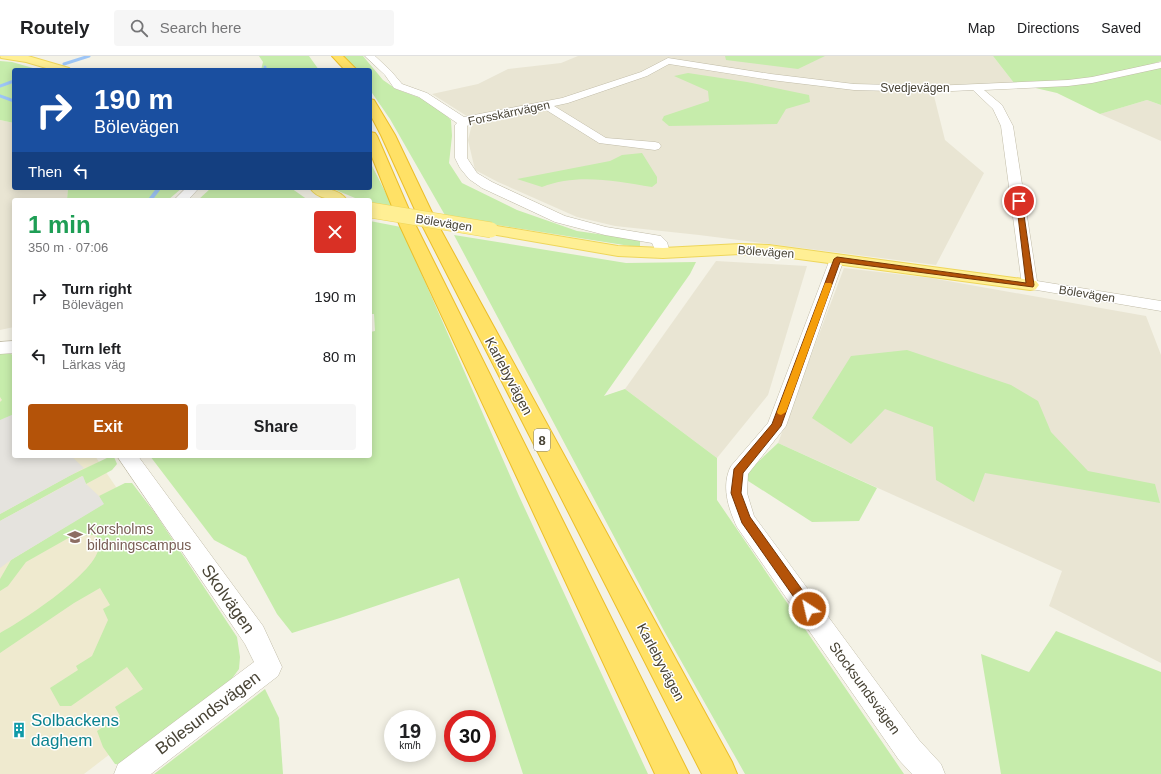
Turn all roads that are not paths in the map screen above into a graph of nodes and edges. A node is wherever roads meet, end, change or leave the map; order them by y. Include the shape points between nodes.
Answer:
1 (5, 56) edge
2 (337, 56) edge
3 (370, 56) edge
4 (668, 59) edge
5 (1161, 65) edge
6 (58, 68) edge
7 (349, 68) edge
8 (975, 87) junction
9 (545, 104) junction
10 (372, 107) edge
11 (463, 122) junction
12 (372, 141) edge
13 (655, 146) dead end
14 (191, 190) edge
15 (321, 190) edge
16 (183, 198) edge
17 (335, 198) edge
18 (372, 210) edge
19 (663, 253) junction
20 (837, 259) junction
21 (1030, 285) junction
22 (1161, 306) edge
23 (12, 347) edge
24 (0, 348) edge
25 (128, 458) edge
26 (268, 667) joint
27 (128, 774) edge
28 (672, 774) edge
29 (720, 774) edge
30 (931, 774) edge

1 - 6 main road
2 - 7 highway
3 - 11 street via 398,86 434,100
4 - 8 street, Svedjevägen via 771,77 854,87
4 - 9 street, Forsskärrvägen via 644,74 564,101
5 - 8 street, Svedjevägen via 1068,83
8 - 21 street via 998,107 1007,126
9 - 11 street, Forsskärrvägen
9 - 13 street via 604,141
10 - 29 highway, Karlebyvägen / 8 via 439,244
11 - 19 street, Forsskärrvägen via 461,158 473,176 487,185 560,218 605,231 656,238
12 - 28 highway, Karlebyvägen / 8 via 408,226
14 - 16 street
15 - 17 main road
18 - 19 main road, Bölevägen, bridge via 618,251
19 - 20 main road, Bölevägen via 769,250
20 - 21 main road, Bölevägen
20 - 30 street, Stocksundsvägen via 776,426 738,472 736,493 746,520 909,750
21 - 22 street, Bölevägen
23 - 24 street
25 - 26 street, Skolvägen via 254,635
26 - 27 street, Bölesundsvägen

